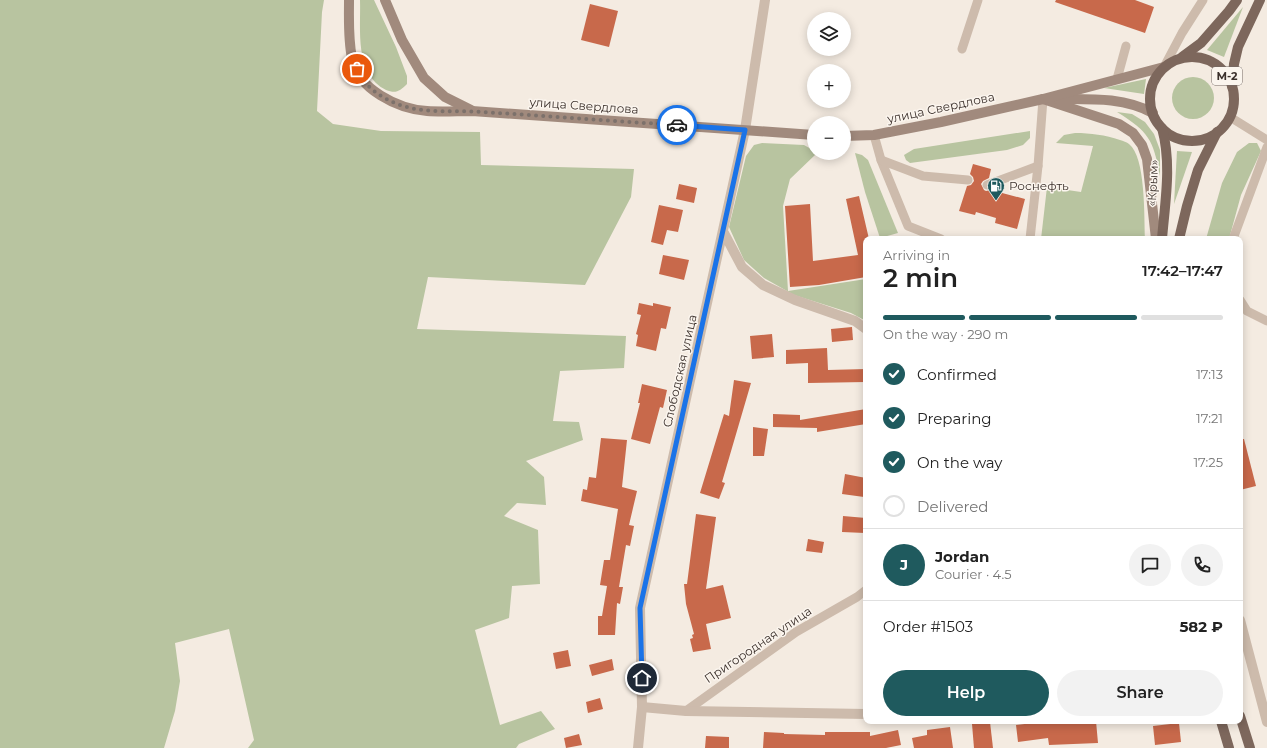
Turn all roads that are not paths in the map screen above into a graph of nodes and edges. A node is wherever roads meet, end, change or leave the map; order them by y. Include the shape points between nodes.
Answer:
1 (349, 0) edge
2 (386, 0) edge
3 (765, 0) edge
4 (978, 0) edge
5 (1203, 0) edge
6 (1237, 0) edge
7 (1260, 0) edge
8 (1126, 46) dead end
9 (962, 48) dead end
10 (1178, 59) junction
11 (1164, 67) junction
12 (1117, 80) junction
13 (1232, 86) junction
14 (1043, 99) junction
15 (472, 111) junction
16 (1153, 113) junction
17 (1230, 117) junction
18 (1162, 128) junction
19 (745, 130) junction
20 (1217, 132) junction
21 (807, 134) edge
22 (874, 135) junction
23 (851, 136) edge
24 (1267, 140) edge
25 (1267, 147) edge
26 (881, 160) junction
27 (1038, 166) junction
28 (968, 180) dead end
29 (987, 185) dead end
30 (724, 233) junction
31 (933, 236) edge
32 (1030, 236) edge
33 (1156, 236) edge
34 (1162, 236) edge
35 (1180, 236) edge
36 (1235, 236) edge
37 (1243, 305) edge
38 (1267, 321) edge
39 (863, 327) edge
40 (863, 593) edge
41 (1243, 631) edge
42 (642, 706) junction
43 (686, 711) junction
44 (863, 714) edge
45 (1267, 722) edge
46 (1222, 724) edge
47 (1242, 724) edge
48 (638, 748) edge
49 (1229, 748) edge
50 (1250, 748) edge

1 - 15 main road, улица Свердлова via 352,59 362,79 379,96 403,106 426,111
2 - 15 main road, улица Свердлова via 402,40 424,78 445,97
3 - 19 street, Слободская улица
4 - 9 lane
5 - 11 lane
6 - 10 main road, М-2 via 1201,43
7 - 13 main road, М-2 via 1238,47
8 - 12 lane
10 - 11 main road, «Крым» / М-2
10 - 13 main road, «Крым» / М-2 via 1200,57 1211,61 1227,75
11 - 12 main road
11 - 16 main road, «Крым» / М-2 via 1152,89 1150,100
12 - 14 main road
13 - 17 main road, «Крым» / М-2 via 1234,96
14 - 16 main road via 1108,100 1132,104
14 - 22 main road, улица Свердлова
14 - 27 lane
14 - 33 main road via 1119,124 1133,133 1142,145 1147,159
15 - 19 main road, улица Свердлова
16 - 18 main road, «Крым» / М-2
17 - 20 main road, «Крым» / М-2
17 - 24 lane
18 - 20 main road, «Крым» / М-2 via 1185,140 1207,138
18 - 34 main road, «Крым» / М-2 via 1168,159
19 - 21 main road, улица Свердлова
19 - 30 street, Слободская улица
20 - 35 main road, М-2 via 1198,170
22 - 23 main road, улица Свердлова
22 - 26 lane
25 - 36 lane
26 - 28 lane via 923,176
26 - 31 lane via 908,226
27 - 29 lane
27 - 32 lane
30 - 39 street via 742,267 763,285 794,300 855,321
30 - 42 street, Слободская улица via 640,608
37 - 38 lane via 1247,311
40 - 43 lane, Пригородная улица via 796,632
41 - 45 street
42 - 43 street
42 - 48 street, Слободская улица
43 - 44 street
46 - 49 main road
47 - 50 main road

